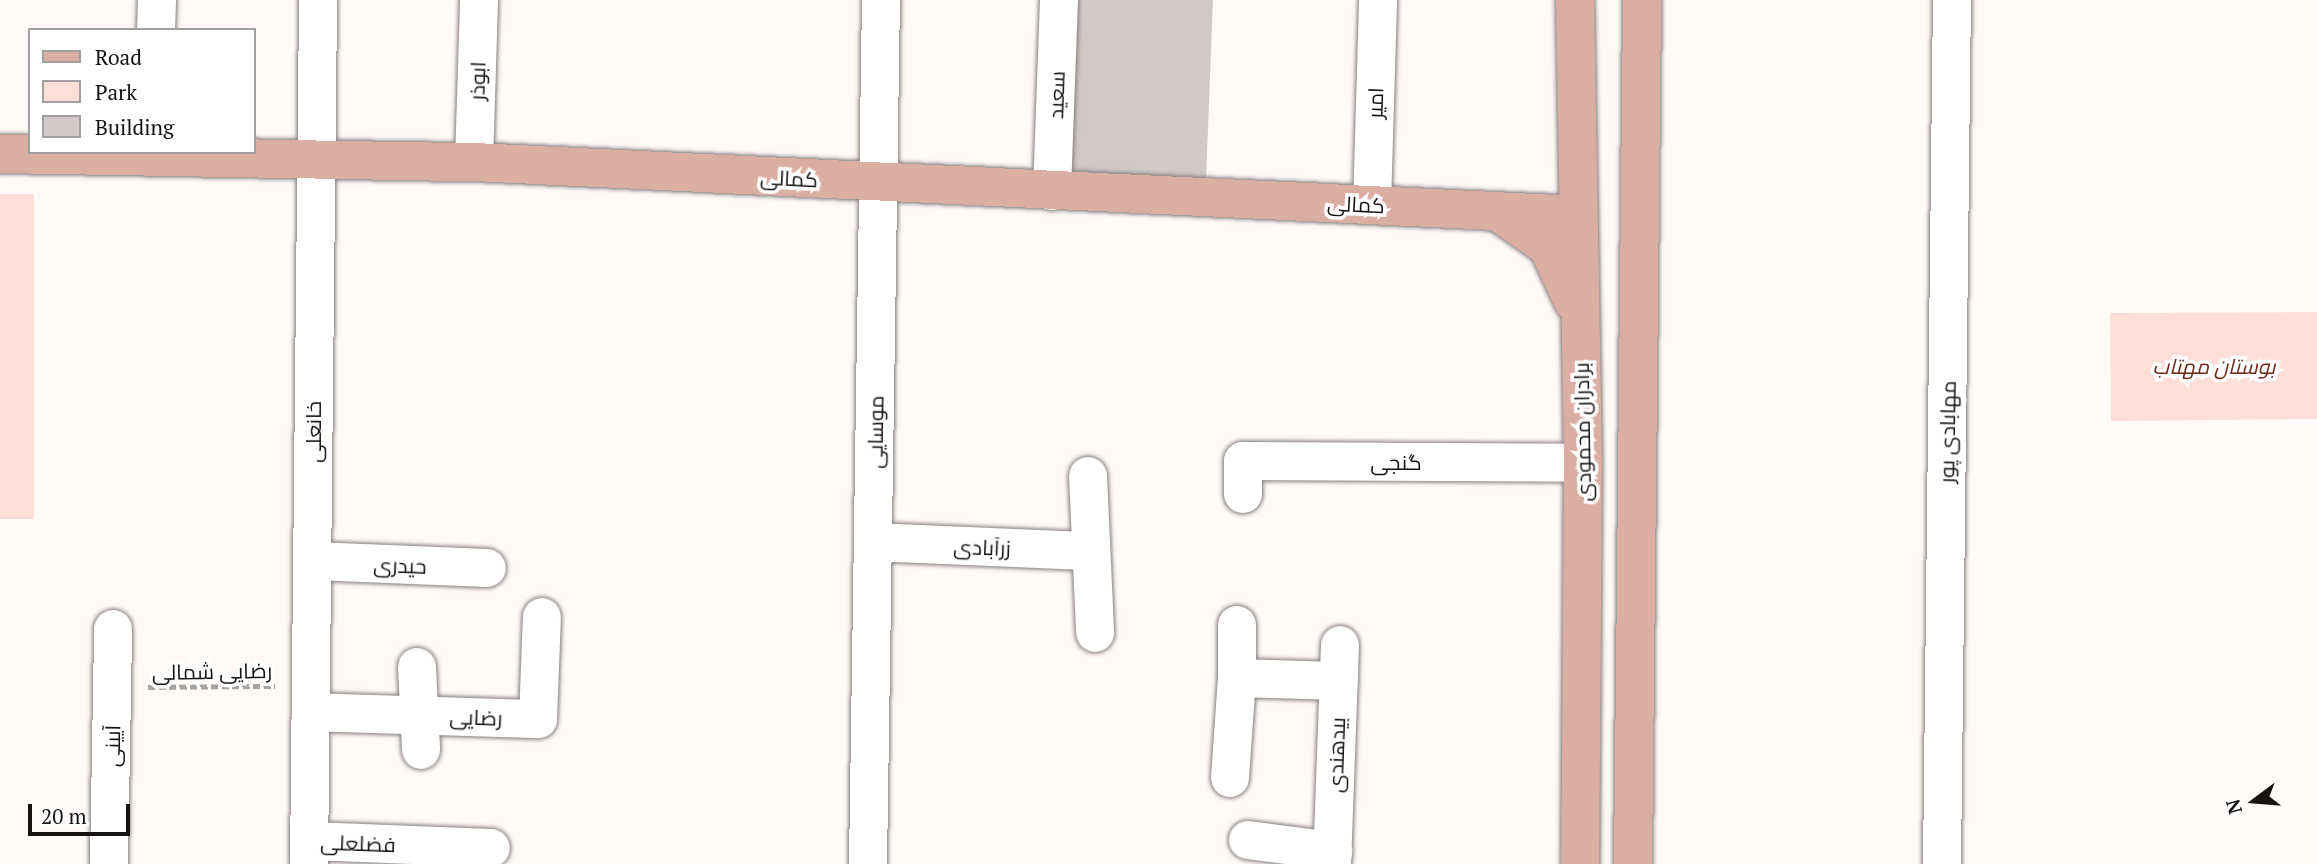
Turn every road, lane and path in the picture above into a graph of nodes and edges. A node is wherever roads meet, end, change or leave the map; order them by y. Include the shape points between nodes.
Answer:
1 (157, 0) edge
2 (318, 0) edge
3 (479, 0) edge
4 (881, 0) edge
5 (1059, 0) edge
6 (1378, 0) edge
7 (1576, 0) edge
8 (1642, 0) edge
9 (1952, 0) edge
10 (156, 28) edge
11 (0, 154) edge
12 (153, 155) edge
13 (314, 158) junction
14 (474, 162) junction
15 (878, 182) junction
16 (1052, 191) junction
17 (1372, 205) junction
18 (1498, 212) junction
19 (1578, 215) junction
20 (1581, 326) junction
21 (1583, 463) junction
22 (1088, 476) dead end
23 (1243, 494) dead end
24 (873, 542) junction
25 (1091, 551) junction
26 (313, 561) junction
27 (487, 568) dead end
28 (542, 617) dead end
29 (1237, 625) dead end
30 (113, 629) dead end
31 (1095, 634) dead end
32 (418, 667) dead end
33 (1237, 678) junction
34 (113, 688) junction
35 (311, 699) junction
36 (419, 733) junction
37 (1230, 778) dead end
38 (1248, 840) dead end
39 (491, 848) dead end
40 (309, 853) edge
41 (1333, 858) edge
42 (109, 864) edge
43 (868, 864) edge
44 (1580, 864) edge
45 (1633, 864) edge
46 (1942, 864) edge

1 - 10 street
2 - 13 street, خانعلی
3 - 14 street, ابوذر
4 - 15 street, موسایی
5 - 16 street, سعید
6 - 17 street, امیر
7 - 19 main road, برادران محمودی
8 - 45 main road
9 - 46 street, مهابادی پور
11 - 12 main road, کمالی
12 - 13 main road, کمالی
13 - 14 main road, کمالی
13 - 26 street, خانعلی
14 - 15 main road, کمالی
15 - 16 main road, کمالی
15 - 24 street, موسایی
16 - 17 main road, کمالی
17 - 18 main road, کمالی
18 - 19 main road, کمالی
18 - 20 main road via 1548,247 1565,275
19 - 20 main road, برادران محمودی
20 - 21 main road, برادران محمودی
21 - 23 street, گنجی via 1242,461
21 - 44 main road, برادران محمودی
22 - 25 street
24 - 25 street, زرآبادی
24 - 43 street, موسایی
25 - 31 street
26 - 27 street, حیدری
26 - 35 street, خانعلی
28 - 36 street, رضایی via 538,719
29 - 33 street
30 - 34 street, آیینی
32 - 36 street
33 - 37 street
33 - 41 street, بیدهندی via 1339,663
34 - 35 path, رضایی شمالی
34 - 42 street, آیینی
35 - 36 street, رضایی
35 - 40 street, خانعلی
38 - 41 street
39 - 40 street, فضلعلی

